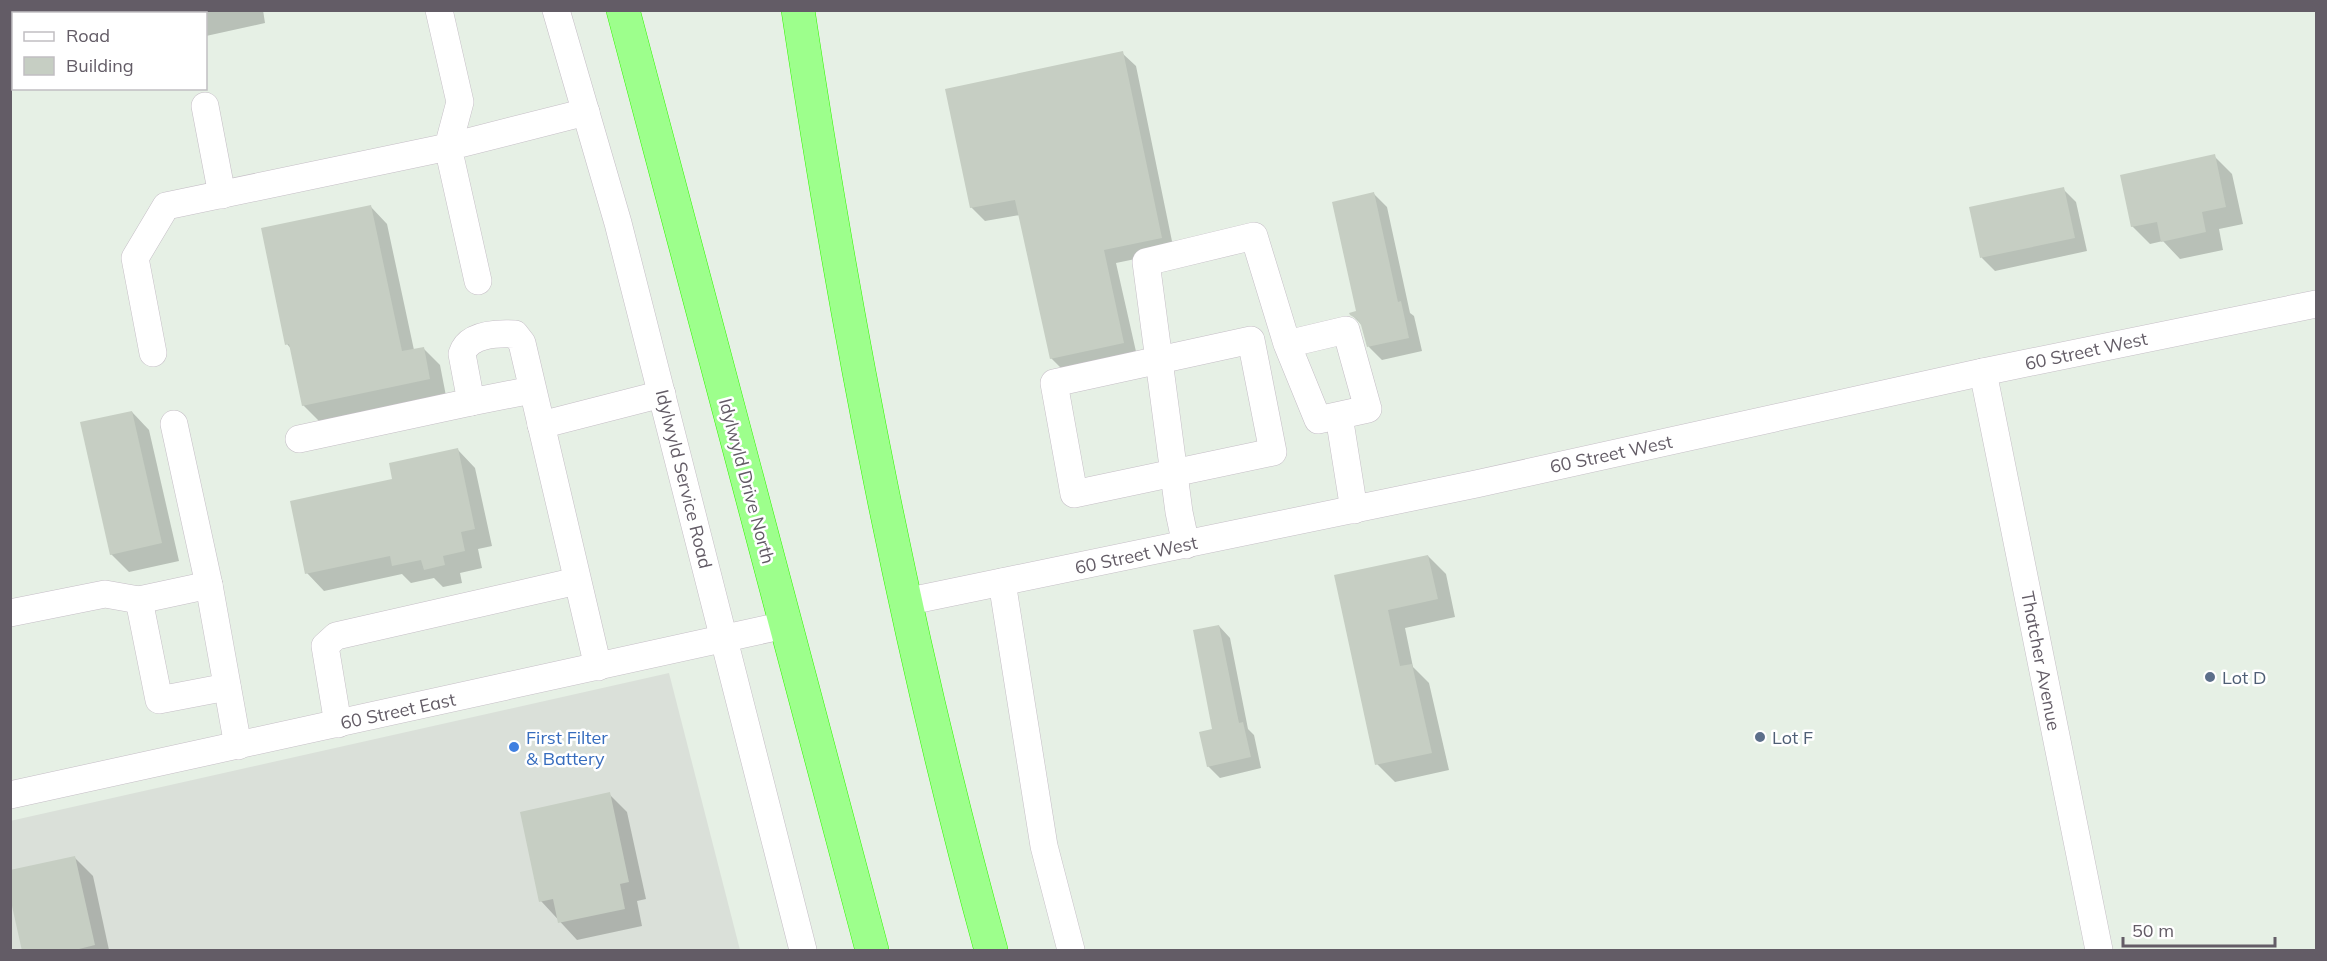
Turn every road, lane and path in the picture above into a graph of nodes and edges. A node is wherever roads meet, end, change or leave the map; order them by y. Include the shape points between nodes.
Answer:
1 (439, 10) edge
2 (556, 10) edge
3 (623, 10) edge
4 (798, 10) edge
5 (205, 106) dead end
6 (586, 112) junction
7 (448, 147) junction
8 (222, 195) junction
9 (478, 281) dead end
10 (2316, 304) edge
11 (1285, 337) junction
12 (1251, 340) junction
13 (153, 354) dead end
14 (1159, 361) junction
15 (1983, 372) junction
16 (532, 390) junction
17 (662, 394) junction
18 (471, 402) junction
19 (1339, 416) junction
20 (174, 424) dead end
21 (541, 425) junction
22 (299, 439) dead end
23 (1174, 473) junction
24 (1354, 510) junction
25 (1186, 544) junction
26 (577, 581) junction
27 (1002, 582) junction
28 (209, 585) junction
29 (139, 600) junction
30 (905, 602) junction
31 (10, 613) edge
32 (785, 625) junction
33 (725, 638) junction
34 (598, 667) junction
35 (227, 687) junction
36 (338, 724) junction
37 (238, 746) junction
38 (10, 795) edge
39 (803, 951) edge
40 (872, 951) edge
41 (991, 951) edge
42 (1071, 951) edge
43 (2100, 951) edge

1 - 7 street via 460,102
2 - 6 street, Idylwyld Service Road
3 - 32 highway, Idylwyld Drive North
4 - 30 highway via 857,368
5 - 8 street
6 - 7 street
6 - 17 street, Idylwyld Service Road
7 - 8 street
7 - 9 street
8 - 13 street via 166,206 135,258
10 - 15 street, 60 Street West
11 - 12 street
11 - 14 street via 1254,236 1146,262
11 - 19 street via 1318,420
11 - 19 street via 1346,330 1368,409
12 - 14 street
12 - 23 street via 1273,452
14 - 23 street
14 - 23 street via 1054,383 1074,494
15 - 24 street, 60 Street West
15 - 43 street, Thatcher Avenue
16 - 18 street
16 - 18 street via 522,343 515,334 502,333 472,340 464,346
16 - 21 street
17 - 21 street
17 - 33 street, Idylwyld Service Road
18 - 22 street
19 - 24 street
20 - 28 street
21 - 26 street
23 - 25 street
24 - 25 street, 60 Street West
25 - 27 street, 60 Street West
26 - 34 street
26 - 36 street via 336,636 325,646
27 - 30 street, 60 Street West
27 - 42 street via 1044,846
28 - 29 street
28 - 35 street
29 - 31 street via 105,594
29 - 35 street via 159,700
30 - 41 highway
32 - 33 street, 60 Street East
32 - 40 highway, Idylwyld Drive North
33 - 34 street, 60 Street East
33 - 39 street, Idylwyld Service Road
34 - 36 street, 60 Street East
35 - 37 street
36 - 37 street, 60 Street East
37 - 38 street, 60 Street East

